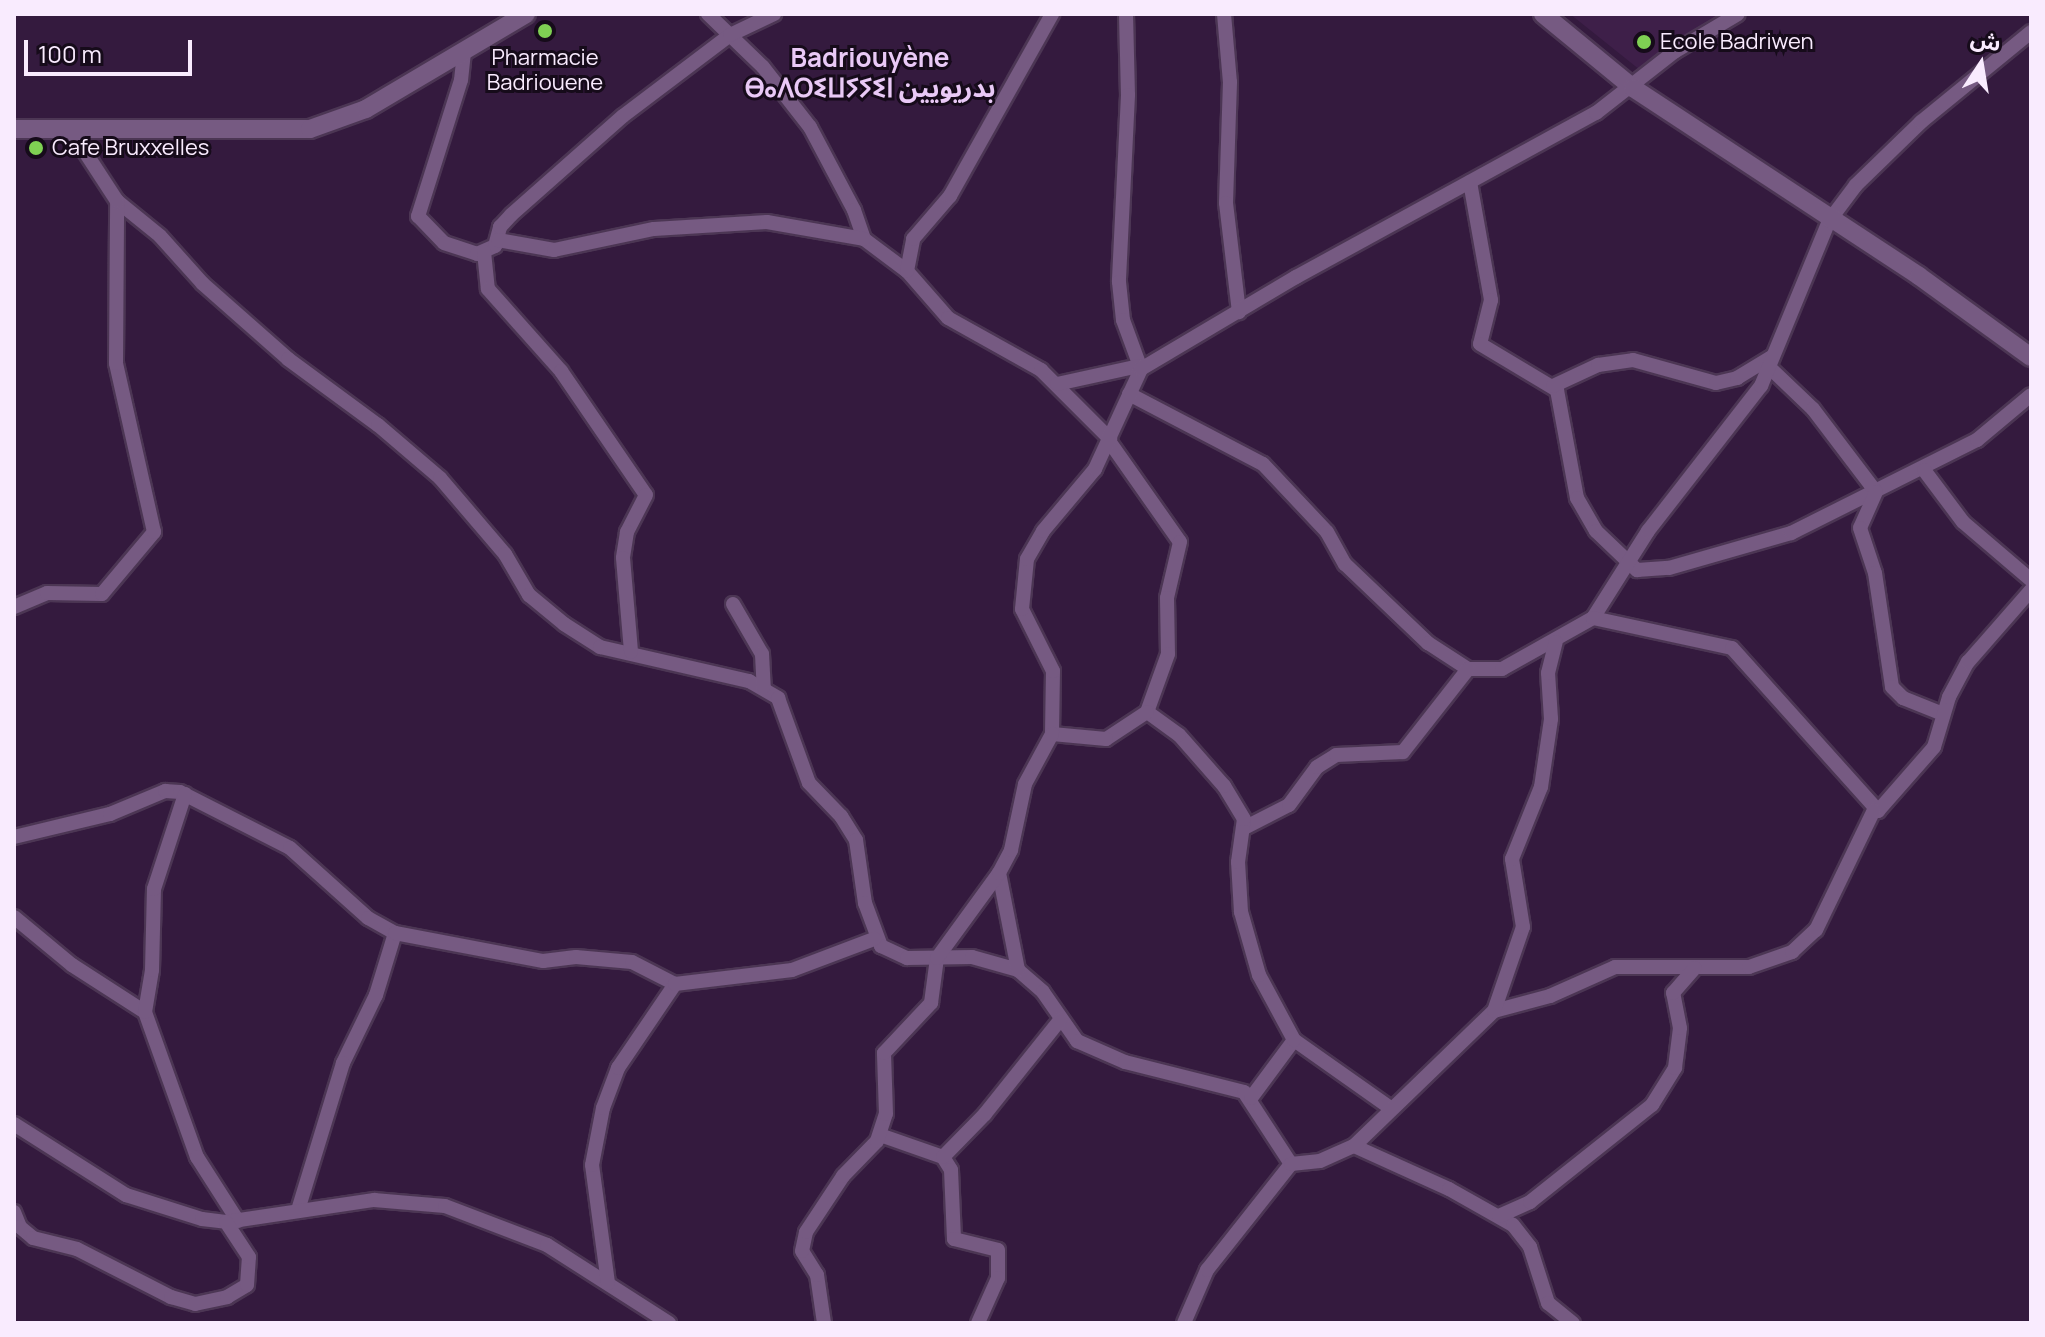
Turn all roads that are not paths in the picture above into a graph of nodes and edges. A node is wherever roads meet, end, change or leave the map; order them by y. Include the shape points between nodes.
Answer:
1 (526, 14) edge
2 (708, 14) edge
3 (774, 14) edge
4 (1052, 14) edge
5 (1126, 14) edge
6 (1224, 14) edge
7 (1543, 14) edge
8 (1738, 14) edge
9 (2031, 32) edge
10 (730, 35) junction
11 (464, 52) junction
12 (1633, 88) junction
13 (14, 129) edge
14 (72, 132) junction
15 (1470, 182) junction
16 (117, 201) junction
17 (1829, 221) junction
18 (864, 239) junction
19 (498, 240) junction
20 (484, 252) junction
21 (907, 271) junction
22 (1239, 312) junction
23 (2031, 357) edge
24 (1771, 362) junction
25 (1140, 367) junction
26 (1057, 384) junction
27 (1553, 386) junction
28 (1129, 394) junction
29 (2031, 395) edge
30 (1110, 440) junction
31 (1924, 470) junction
32 (1876, 492) junction
33 (1628, 562) junction
34 (2031, 580) edge
35 (2031, 590) edge
36 (733, 604) dead end
37 (14, 607) edge
38 (1593, 618) junction
39 (1556, 642) junction
40 (631, 652) junction
41 (1468, 669) junction
42 (764, 687) junction
43 (1147, 712) junction
44 (1943, 714) junction
45 (1052, 734) junction
46 (185, 794) junction
47 (1874, 810) junction
48 (1246, 827) junction
49 (14, 837) edge
50 (999, 873) junction
51 (14, 917) edge
52 (395, 933) junction
53 (874, 939) junction
54 (937, 958) junction
55 (1695, 968) junction
56 (1018, 970) junction
57 (675, 984) junction
58 (1494, 1011) junction
59 (145, 1012) junction
60 (1060, 1020) junction
61 (1294, 1040) junction
62 (1251, 1098) junction
63 (1389, 1107) junction
64 (14, 1124) edge
65 (880, 1135) junction
66 (1354, 1146) junction
67 (943, 1157) junction
68 (1291, 1164) junction
69 (298, 1210) junction
70 (14, 1212) edge
71 (1499, 1216) junction
72 (232, 1222) junction
73 (17, 1228) edge
74 (608, 1283) junction
75 (669, 1323) edge
76 (824, 1323) edge
77 (978, 1323) edge
78 (1184, 1323) edge
79 (1573, 1323) edge

1 - 11 street
2 - 10 street
3 - 10 street
4 - 21 street via 950,196 913,239
5 - 25 street via 1128,95 1119,282 1123,320
6 - 22 street via 1230,82 1226,203
7 - 12 street
8 - 12 street via 1674,52
9 - 17 street via 1921,122 1856,185
10 - 18 street via 810,127
10 - 19 street via 548,181 504,221
11 - 14 street via 366,109 310,129
11 - 20 street via 461,80 418,216 444,243
12 - 15 street
12 - 17 street
13 - 14 street
14 - 16 street
15 - 22 street
15 - 27 street via 1491,300 1480,344
16 - 37 street via 116,363 154,532 102,594 47,593
16 - 40 street via 288,359 440,478 505,554 529,595 587,640
17 - 23 street via 1919,276
17 - 24 street
18 - 19 street via 755,222 654,229 554,250
18 - 21 street
19 - 20 street
20 - 40 street via 488,289 561,371 646,495 627,532 623,558
21 - 26 street via 948,318
22 - 25 street
24 - 27 street via 1716,383 1650,363 1618,361
24 - 32 street
24 - 33 street via 1745,409
25 - 26 street
25 - 28 street
26 - 30 street
27 - 33 street via 1577,498 1596,531
28 - 30 street
28 - 41 street via 1263,464 1327,532 1345,564 1428,643
29 - 31 street via 1977,440
30 - 43 street via 1180,542 1167,598 1171,640
30 - 45 street via 1081,490 1043,531 1023,574 1022,609 1053,671
31 - 32 street
31 - 34 street via 1963,522
32 - 33 street via 1766,544 1650,571
32 - 44 street via 1860,528 1875,573 1892,687 1903,698
33 - 38 street
35 - 44 street via 1968,662
36 - 42 street via 762,654
38 - 39 street
38 - 47 street via 1732,648
39 - 41 street via 1502,669
39 - 58 street via 1548,673 1551,729 1541,787 1512,859 1523,927
40 - 42 street
41 - 48 street via 1403,752 1336,755 1317,767 1289,805
42 - 53 street via 784,708 809,783 856,840
43 - 45 street via 1106,739
43 - 48 street via 1168,724 1224,786
44 - 47 street via 1934,747 1920,769 1881,810
45 - 50 street via 1025,784 1011,850
46 - 49 street via 165,791 110,814
46 - 52 street via 299,854 368,918
46 - 59 street via 154,889
47 - 55 street via 1824,916 1805,942 1749,967
48 - 61 street via 1238,862 1241,912 1259,975
50 - 54 street
50 - 56 street
51 - 59 street via 79,970
52 - 57 street via 543,961 576,957 632,962
52 - 69 street via 376,995 343,1063
53 - 54 street via 899,956
53 - 57 street via 792,970 736,972
54 - 56 street via 972,957
54 - 65 street via 931,1003 882,1059 886,1114
55 - 58 street via 1615,967 1550,996
55 - 71 street via 1673,993 1680,1028 1675,1068 1652,1105 1530,1202
56 - 60 street via 1043,992
57 - 74 street via 618,1068 603,1108 592,1165
58 - 63 street
59 - 72 street via 197,1157
60 - 62 street via 1077,1041 1100,1051 1152,1069 1228,1085
60 - 67 street via 985,1114
61 - 62 street
61 - 63 street via 1331,1071
62 - 68 street
63 - 66 street
64 - 72 street via 126,1195
65 - 67 street
65 - 76 street via 826,1199 803,1239 802,1251 823,1298
66 - 68 street via 1320,1161
66 - 71 street
67 - 77 street via 951,1170 954,1239 998,1250 998,1278
68 - 78 street via 1207,1270
69 - 72 street
69 - 74 street via 399,1199 445,1206 547,1245
70 - 73 street
71 - 79 street via 1530,1247 1548,1303
72 - 73 street via 249,1257 247,1285 227,1297 195,1304 77,1249 33,1238
74 - 75 street

